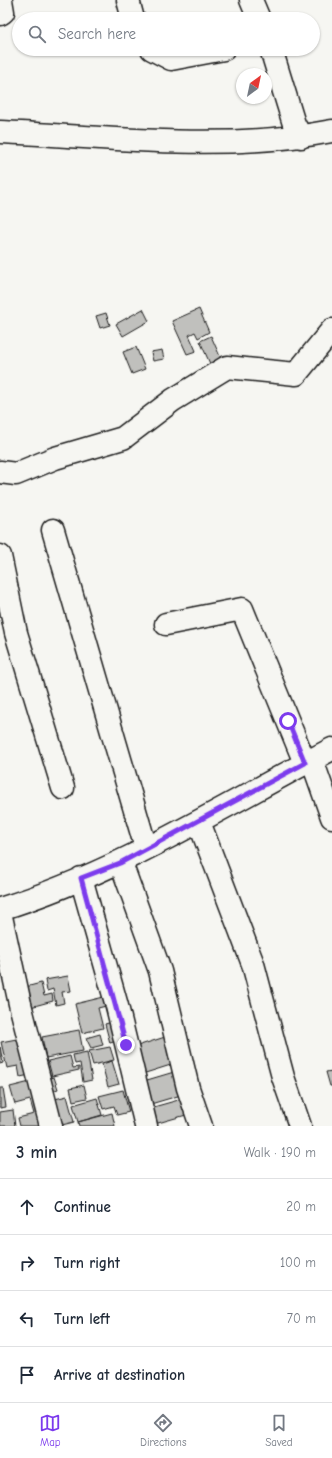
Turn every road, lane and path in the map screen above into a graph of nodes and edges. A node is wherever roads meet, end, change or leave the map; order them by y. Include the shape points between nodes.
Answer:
1 (1, 0) edge
2 (128, 0) edge
3 (252, 0) edge
4 (131, 12) edge
5 (256, 12) edge
6 (0, 14) edge
7 (167, 56) edge
8 (183, 56) edge
9 (273, 56) edge
10 (332, 131) edge
11 (0, 132) edge
12 (301, 137) junction
13 (332, 330) edge
14 (0, 472) edge
15 (53, 530) dead end
16 (0, 556) edge
17 (166, 624) dead end
18 (332, 749) edge
19 (309, 761) junction
20 (63, 788) dead end
21 (332, 817) edge
22 (199, 822) junction
23 (146, 848) junction
24 (120, 863) junction
25 (81, 878) junction
26 (0, 910) edge
27 (51, 1126) edge
28 (146, 1126) edge
29 (201, 1126) edge
30 (300, 1126) edge

1 - 6 street via 4,12
2 - 4 street
3 - 5 street
7 - 8 street
9 - 12 street via 294,124
10 - 12 street
11 - 12 street via 203,142
13 - 14 street via 296,374 227,367 173,400 123,438 55,458 16,474
15 - 23 street
16 - 20 street via 16,633
17 - 19 street via 242,609
18 - 19 street
19 - 21 street
19 - 22 street
22 - 23 street
22 - 30 street via 253,964 283,1078
23 - 24 street
24 - 25 street
24 - 29 street via 160,971 188,1088
25 - 26 street via 31,900
25 - 28 street via 117,1006
26 - 27 street via 20,1004

